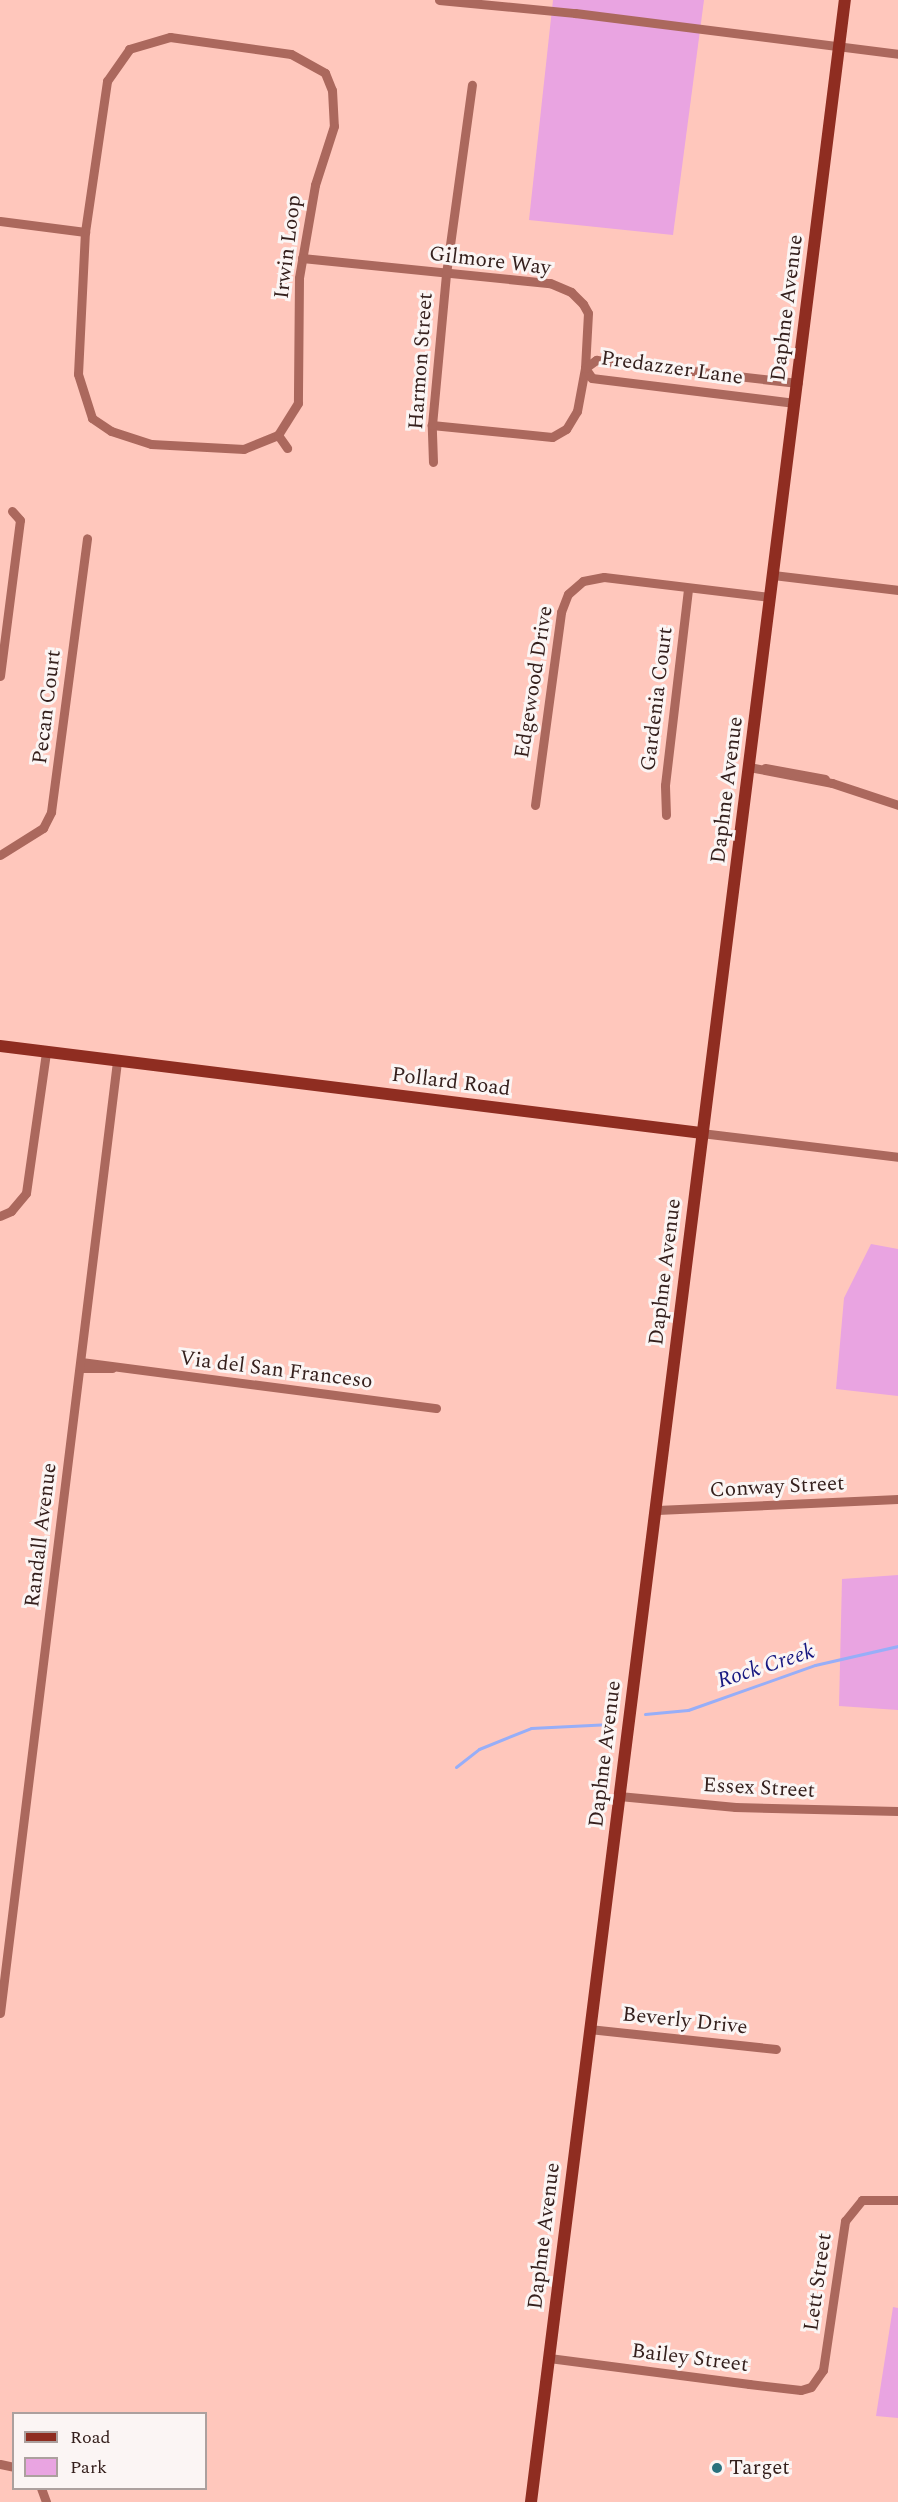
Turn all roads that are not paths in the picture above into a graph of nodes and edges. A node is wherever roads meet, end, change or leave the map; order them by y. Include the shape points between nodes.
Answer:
1 (439, 0) edge
2 (844, 0) edge
3 (839, 46) junction
4 (898, 54) edge
5 (472, 84) dead end
6 (0, 221) edge
7 (85, 232) junction
8 (302, 258) junction
9 (446, 274) junction
10 (585, 368) junction
11 (710, 374) junction
12 (798, 384) junction
13 (707, 393) junction
14 (795, 403) junction
15 (432, 425) junction
16 (278, 435) junction
17 (287, 448) dead end
18 (433, 462) dead end
19 (12, 511) dead end
20 (87, 538) dead end
21 (773, 575) junction
22 (688, 588) junction
23 (898, 590) edge
24 (770, 597) junction
25 (0, 676) edge
26 (749, 767) junction
27 (535, 805) dead end
28 (898, 805) edge
29 (666, 815) dead end
30 (0, 855) edge
31 (0, 1046) edge
32 (46, 1052) junction
33 (117, 1060) junction
34 (700, 1133) junction
35 (898, 1157) edge
36 (0, 1216) edge
37 (81, 1365) junction
38 (436, 1408) dead end
39 (898, 1499) edge
40 (657, 1510) junction
41 (619, 1796) junction
42 (898, 1811) edge
43 (0, 2013) edge
44 (590, 2029) junction
45 (776, 2049) dead end
46 (898, 2200) edge
47 (549, 2358) junction
48 (821, 2375) joint
49 (531, 2502) edge

1 - 3 street
2 - 3 street, Daphne Avenue
3 - 4 street
3 - 12 street, Daphne Avenue
5 - 9 street, Harmon Street
6 - 7 street
7 - 8 street, Irwin Loop via 107,81 129,49 170,37 258,47 291,54 325,74 332,90 334,126 315,185
7 - 16 street, Irwin Loop via 78,374 92,418 111,431 151,444 244,449
8 - 9 street, Gilmore Way
8 - 16 street, Irwin Loop via 297,337 301,384 290,422
9 - 10 street, Gilmore Way via 550,283 571,292 588,314
9 - 15 street, Harmon Street
10 - 11 street, Predazzer Lane via 596,360
10 - 13 street, Predazzer Lane via 592,378
10 - 15 street, Gilmore Way via 577,411 566,429 552,437
11 - 12 street, Predazzer Lane
11 - 13 street
12 - 14 street, Daphne Avenue
13 - 14 street, Predazzer Lane
14 - 21 street, Daphne Avenue
15 - 18 street, Harmon Street
16 - 17 street
19 - 25 street via 20,520
20 - 30 street, Pecan Court via 51,812 43,828
21 - 23 street
21 - 24 street, Daphne Avenue
22 - 24 street, Edgewood Drive
22 - 27 street, Edgewood Drive via 604,577 583,580 568,594 561,612
22 - 29 street, Gardenia Court via 665,784
24 - 26 street, Daphne Avenue
26 - 28 street via 832,783
26 - 34 street, Daphne Avenue
31 - 32 street, Pollard Road
32 - 33 street, Pollard Road
32 - 36 street via 26,1193 11,1211
33 - 34 street, Pollard Road
33 - 37 street, Randall Avenue
34 - 35 street, Pollard Road
34 - 40 street, Daphne Avenue
37 - 38 street, Via del San Franceso
37 - 43 street, Randall Avenue
39 - 40 street, Conway Street
40 - 41 street, Daphne Avenue
41 - 42 street, Essex Street via 735,1807
41 - 44 street, Daphne Avenue
44 - 45 street, Beverly Drive
44 - 47 street, Daphne Avenue
46 - 48 street, Lett Street via 862,2200 845,2221
47 - 48 street, Bailey Street via 801,2390 811,2387
47 - 49 street, Daphne Avenue

